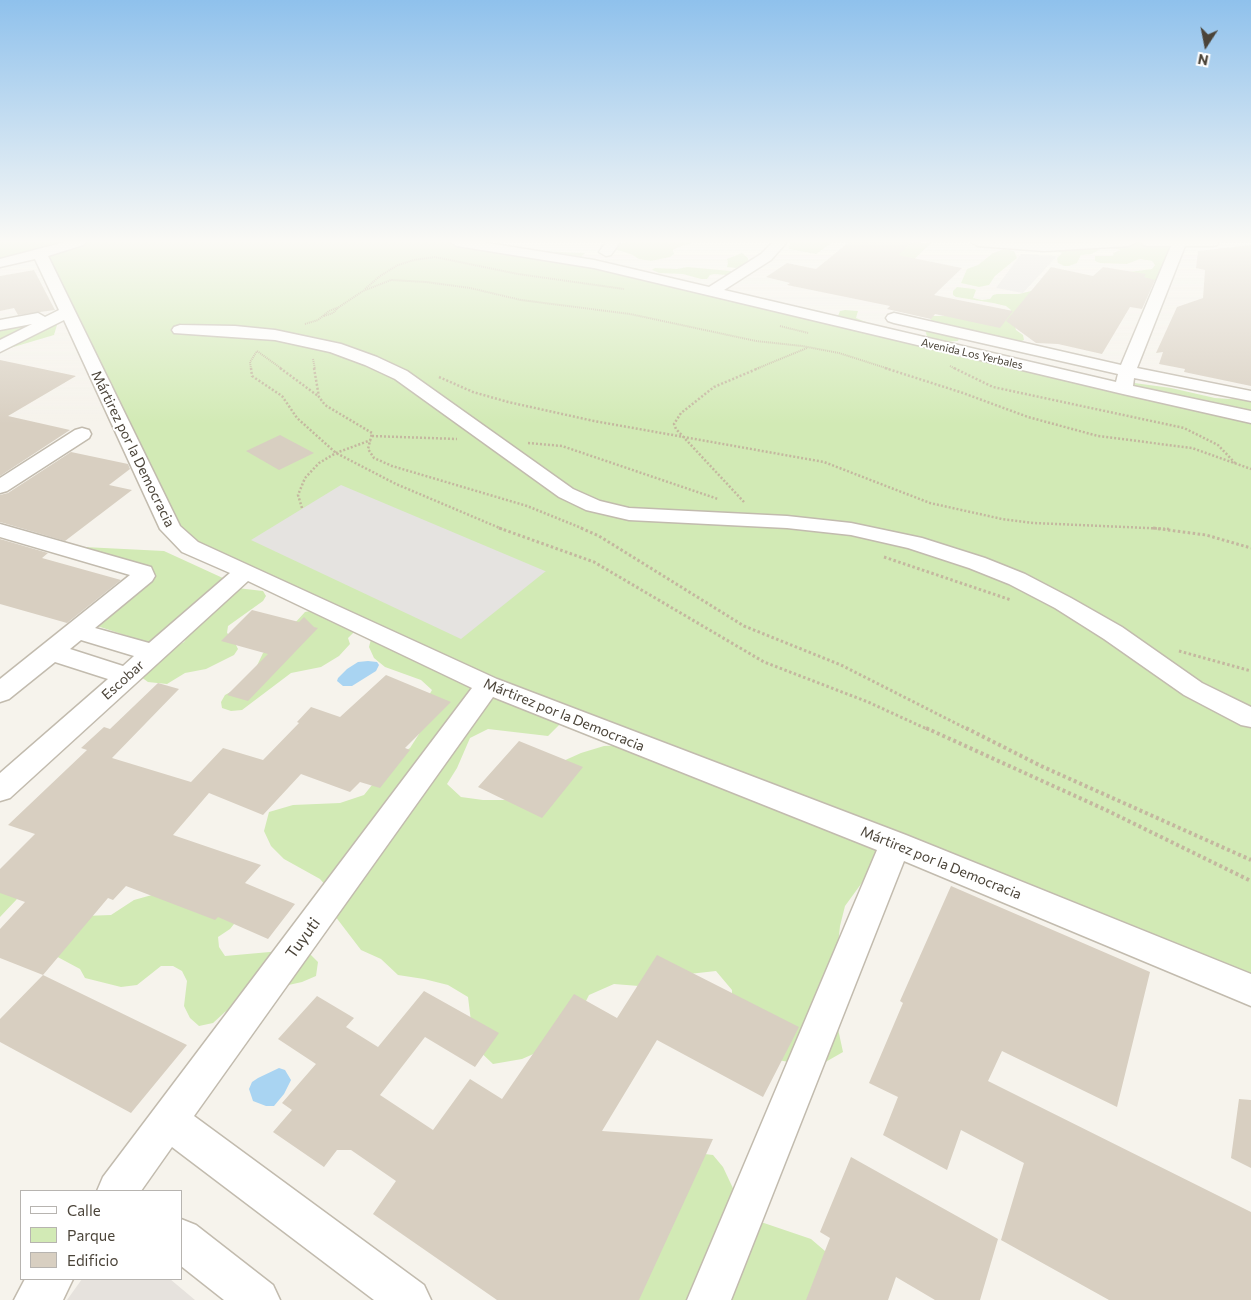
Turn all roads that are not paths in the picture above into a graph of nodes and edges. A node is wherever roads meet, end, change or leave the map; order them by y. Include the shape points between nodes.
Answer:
1 (63, 303) edge
2 (756, 303) edge
3 (1155, 303) edge
4 (67, 312) junction
5 (876, 314) dead end
6 (0, 326) edge
7 (180, 330) dead end
8 (0, 347) edge
9 (1127, 371) junction
10 (1123, 389) junction
11 (1251, 396) edge
12 (1251, 417) edge
13 (82, 434) dead end
14 (0, 488) edge
15 (0, 530) edge
16 (245, 571) junction
17 (78, 631) junction
18 (52, 652) junction
19 (153, 653) junction
20 (127, 676) junction
21 (488, 685) junction
22 (0, 693) edge
23 (1251, 718) edge
24 (0, 790) edge
25 (896, 844) junction
26 (1251, 990) edge
27 (169, 1121) junction
28 (119, 1190) edge
29 (182, 1241) edge
30 (51, 1280) edge
31 (36, 1300) edge
32 (258, 1300) edge
33 (409, 1300) edge
34 (709, 1300) edge

1 - 4 street, Mártirez por la Democracia
2 - 10 street, Avenida Los Yerbales
3 - 9 street
4 - 6 street
4 - 8 street
4 - 16 street, Mártirez por la Democracia via 171,529 190,547
5 - 9 street
7 - 23 street via 275,335 335,348 370,361 401,375 566,493 593,506 629,514 787,522 851,529 914,543 1009,576 1113,633 1192,689
9 - 10 street
9 - 11 street
10 - 12 street, Avenida Los Yerbales
13 - 14 street
15 - 17 street via 144,573 141,580
16 - 19 street, Escobar
16 - 21 street, Mártirez por la Democracia
17 - 18 street
17 - 19 street
18 - 20 street
18 - 22 street
19 - 20 street, Escobar
20 - 24 street, Escobar
21 - 25 street, Mártirez por la Democracia
21 - 27 street, Tuyuti
25 - 26 street, Mártirez por la Democracia
25 - 34 street
27 - 28 street, Tuyuti
27 - 33 street
29 - 32 street
30 - 31 street

